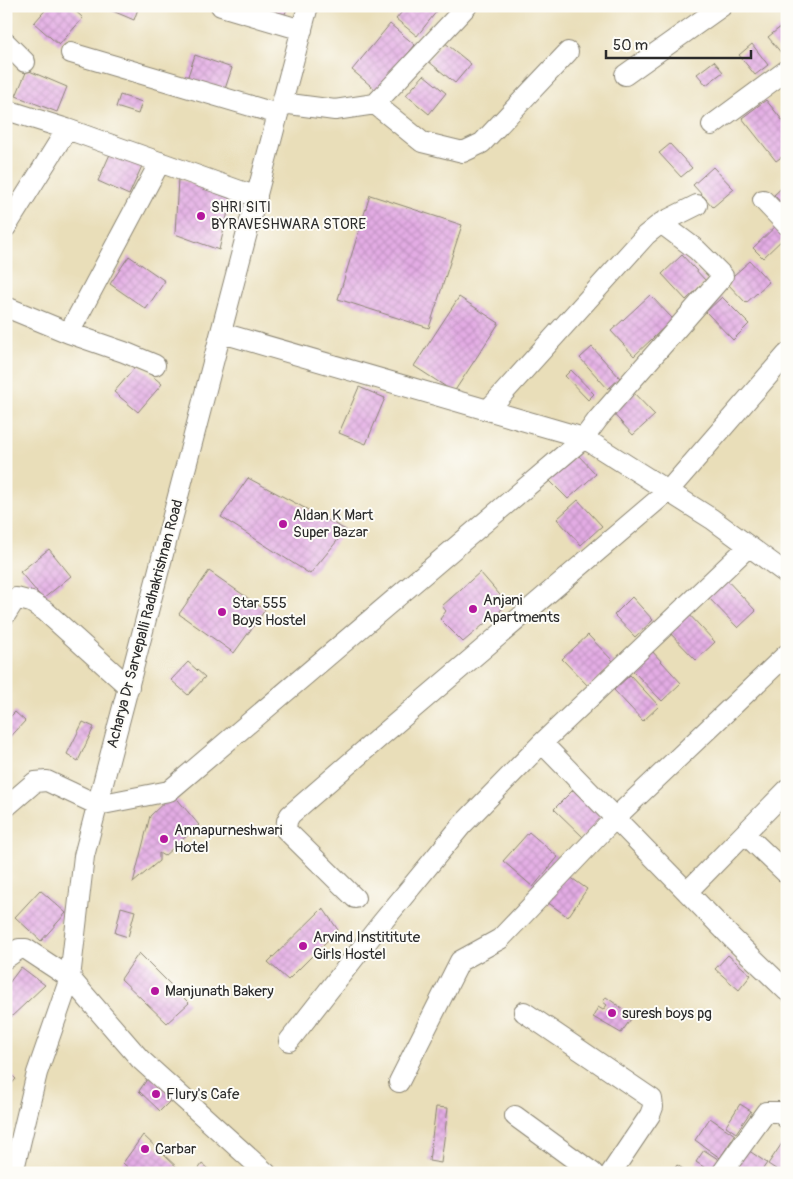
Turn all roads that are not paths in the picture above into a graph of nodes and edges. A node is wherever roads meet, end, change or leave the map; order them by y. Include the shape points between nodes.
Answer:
1 (221, 6) edge
2 (308, 6) edge
3 (467, 6) edge
4 (722, 6) edge
5 (302, 30) junction
6 (6, 43) edge
7 (568, 52) dead end
8 (71, 53) dead end
9 (25, 62) dead end
10 (787, 70) edge
11 (625, 75) dead end
12 (375, 104) junction
13 (280, 108) junction
14 (13, 112) dead end
15 (712, 126) dead end
16 (67, 129) junction
17 (160, 162) junction
18 (258, 197) junction
19 (763, 200) dead end
20 (697, 205) dead end
21 (661, 223) junction
22 (787, 225) edge
23 (6, 227) edge
24 (9, 314) edge
25 (68, 333) junction
26 (222, 333) junction
27 (787, 354) edge
28 (155, 365) dead end
29 (488, 410) junction
30 (584, 438) junction
31 (668, 491) junction
32 (749, 546) junction
33 (787, 574) edge
34 (8, 606) edge
35 (787, 654) edge
36 (129, 686) junction
37 (542, 743) junction
38 (787, 790) edge
39 (98, 805) junction
40 (6, 807) edge
41 (615, 818) junction
42 (746, 834) junction
43 (787, 874) edge
44 (687, 892) junction
45 (355, 898) dead end
46 (6, 958) edge
47 (70, 978) junction
48 (787, 991) edge
49 (524, 1012) dead end
50 (289, 1041) dead end
51 (399, 1082) dead end
52 (515, 1116) dead end
53 (787, 1119) edge
54 (12, 1144) edge
55 (13, 1173) edge
56 (266, 1173) edge
57 (593, 1173) edge
58 (611, 1173) edge
59 (722, 1173) edge

1 - 5 street
2 - 5 street, Acharya Dr Sarvepalli Radhakrishnan Road
3 - 12 street
4 - 11 street
5 - 13 street, Acharya Dr Sarvepalli Radhakrishnan Road
6 - 9 street
7 - 12 street via 482,143 463,152 422,142
8 - 13 street
10 - 15 street
12 - 13 street via 335,110
13 - 18 street, Acharya Dr Sarvepalli Radhakrishnan Road
14 - 16 street
16 - 17 street
16 - 23 street
17 - 18 street
17 - 25 street
18 - 26 street, Acharya Dr Sarvepalli Radhakrishnan Road
19 - 22 street
20 - 21 street
21 - 29 street via 640,242
21 - 30 street via 697,250 723,276
24 - 25 street
25 - 28 street
26 - 29 street
26 - 36 street, Acharya Dr Sarvepalli Radhakrishnan Road
27 - 31 street
29 - 30 street
30 - 31 street
30 - 39 street via 169,791
31 - 32 street
31 - 45 street via 290,815 286,830
32 - 33 street
32 - 37 street
34 - 36 street via 16,598 46,611
35 - 41 street
36 - 39 street, Acharya Dr Sarvepalli Radhakrishnan Road
37 - 41 street
37 - 50 street via 462,825
38 - 42 street
39 - 40 street via 47,781 35,782
39 - 47 street, Acharya Dr Sarvepalli Radhakrishnan Road via 84,856
41 - 44 street
41 - 51 street via 500,939 460,961
42 - 43 street
42 - 44 street
44 - 48 street
46 - 47 street via 19,949 26,949
47 - 54 street, Acharya Dr Sarvepalli Radhakrishnan Road
47 - 56 street via 140,1059
49 - 58 street via 652,1099 650,1115
52 - 57 street
53 - 59 street via 779,1112 766,1112
54 - 55 street, Acharya Dr Sarvepalli Radhakrishnan Road

